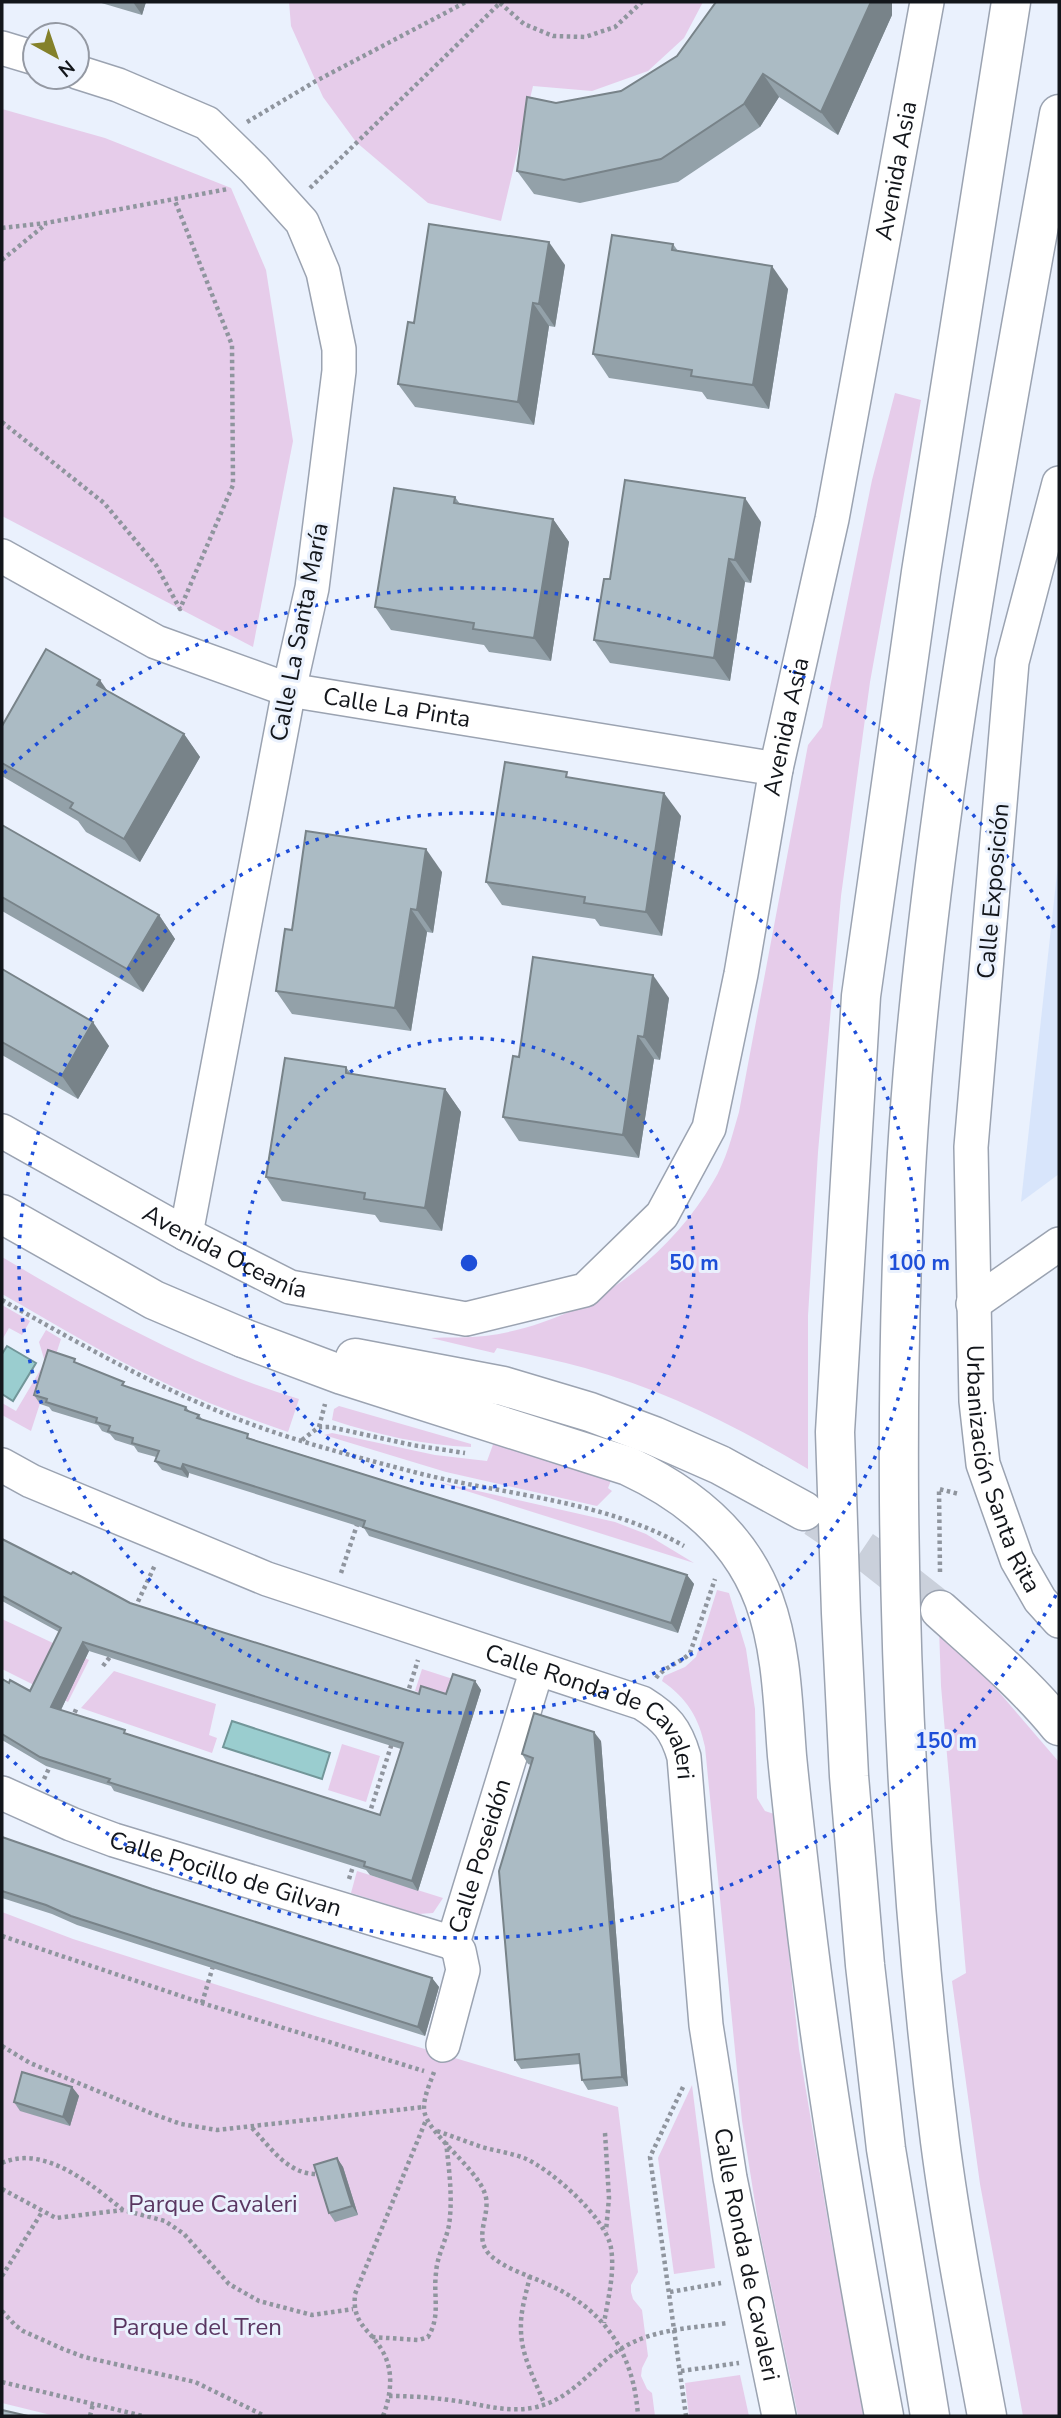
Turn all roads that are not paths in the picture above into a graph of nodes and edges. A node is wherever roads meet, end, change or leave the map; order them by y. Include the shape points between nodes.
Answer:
1 (927, 2) edge
2 (1011, 2) edge
3 (2, 48) edge
4 (21, 54) edge
5 (91, 76) edge
6 (1059, 114) edge
7 (1059, 483) edge
8 (2, 556) edge
9 (289, 690) junction
10 (776, 769) junction
11 (2, 1131) edge
12 (2, 1214) edge
13 (186, 1234) junction
14 (1059, 1244) edge
15 (973, 1304) junction
16 (466, 1319) joint
17 (243, 1338) junction
18 (2, 1465) edge
19 (804, 1511) tunnel mouth
20 (1053, 1602) edge
21 (940, 1610) tunnel mouth
22 (537, 1669) junction
23 (1059, 1726) edge
24 (2, 1793) edge
25 (453, 1943) junction
26 (438, 2059) road end
27 (779, 2416) edge
28 (884, 2416) edge
29 (930, 2416) edge
30 (987, 2416) edge

1 - 10 street, Avenida Asia via 832,519
2 - 29 main road via 921,572 861,996 835,1432 849,1776 865,1965 886,2149
3 - 4 street
5 - 9 street, Calle La Santa María via 207,123 302,222 323,272 340,371 312,588
6 - 30 main road via 946,779 914,1052 899,1296 900,1613 907,1784 940,2143
7 - 15 street, Calle Exposición via 1012,662 971,1147
8 - 9 street, Calle La Pinta via 156,642
9 - 10 street, Calle La Pinta
9 - 13 street, Calle La Santa María
10 - 16 street, Avenida Asia via 709,1128 662,1215 585,1290
11 - 13 street, Avenida Oceanía
12 - 17 main road via 154,1300
13 - 16 street, Avenida Oceanía via 290,1286
14 - 15 street
15 - 20 street, Urbanización Santa Rita via 983,1464 1017,1560
17 - 19 main road via 515,1390 654,1436 720,1465
17 - 28 main road via 342,1375 628,1466 698,1507 725,1533 747,1566 764,1600 780,1669 820,2043
18 - 22 street, Calle Ronda de Cavaleri via 267,1579
21 - 23 main road
22 - 25 street, Calle Poseidón
22 - 27 street, Calle Ronda de Cavaleri via 642,1703 669,1723 679,1739 706,2025 730,2178
24 - 25 street, Calle Pocillo de Gilvan via 114,1840
25 - 26 street, Calle Poseidón via 463,1970

